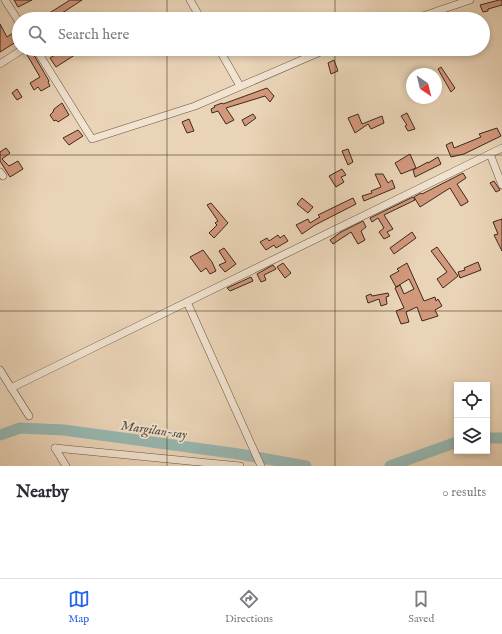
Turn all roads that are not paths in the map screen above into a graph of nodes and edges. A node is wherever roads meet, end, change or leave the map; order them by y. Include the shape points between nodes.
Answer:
1 (6, 0) edge
2 (190, 0) edge
3 (470, 0) edge
4 (13, 12) edge
5 (197, 12) edge
6 (435, 12) edge
7 (12, 56) edge
8 (40, 56) edge
9 (223, 56) edge
10 (311, 56) edge
11 (0, 64) edge
12 (240, 86) junction
13 (502, 148) edge
14 (490, 154) junction
15 (502, 185) edge
16 (187, 302) junction
17 (0, 370) edge
18 (11, 388) junction
19 (29, 416) dead end
20 (66, 466) edge
21 (240, 466) edge
22 (261, 466) edge

1 - 4 street
2 - 5 street
3 - 6 street
7 - 11 street
8 - 12 street via 92,139 195,106
9 - 12 street
10 - 12 street
13 - 14 street
14 - 15 street
14 - 16 street
16 - 18 street
16 - 22 street
17 - 18 street
18 - 19 street
20 - 21 street via 55,448

